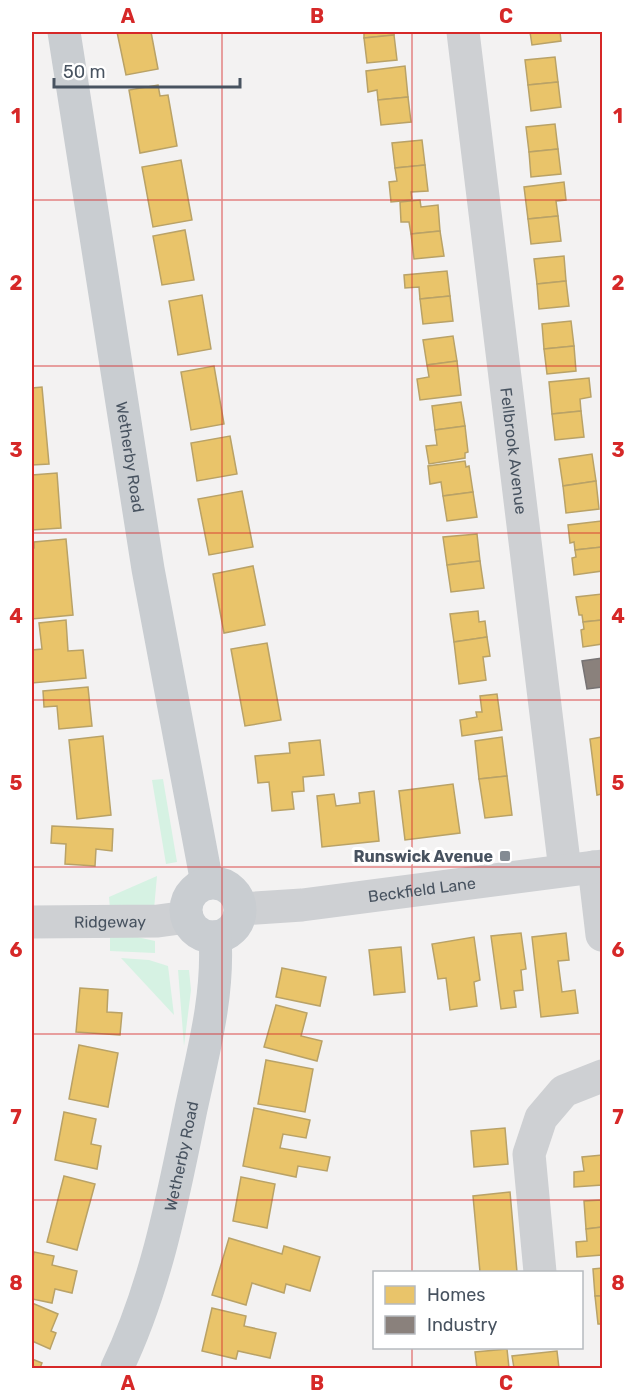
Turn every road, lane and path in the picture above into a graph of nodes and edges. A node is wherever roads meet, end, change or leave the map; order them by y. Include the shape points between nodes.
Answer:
1 (64, 32) edge
2 (463, 32) edge
3 (587, 868) edge
4 (207, 883) junction
5 (241, 909) junction
6 (187, 917) junction
7 (32, 922) edge
8 (603, 935) edge
9 (215, 937) junction
10 (603, 1076) edge
11 (540, 1271) edge
12 (117, 1368) edge

1 - 4 main road, Wetherby Road via 148,569
2 - 3 street, Fellbrook Avenue
3 - 5 street, Beckfield Lane via 302,905
3 - 8 street
4 - 5 main road via 226,885 239,899
4 - 6 main road via 192,892
5 - 9 main road via 237,925
6 - 7 street, Ridgeway via 158,921
6 - 9 main road via 195,930
9 - 12 main road, Wetherby Road via 213,998 178,1172 142,1308
10 - 11 street via 564,1091 541,1118 529,1154

